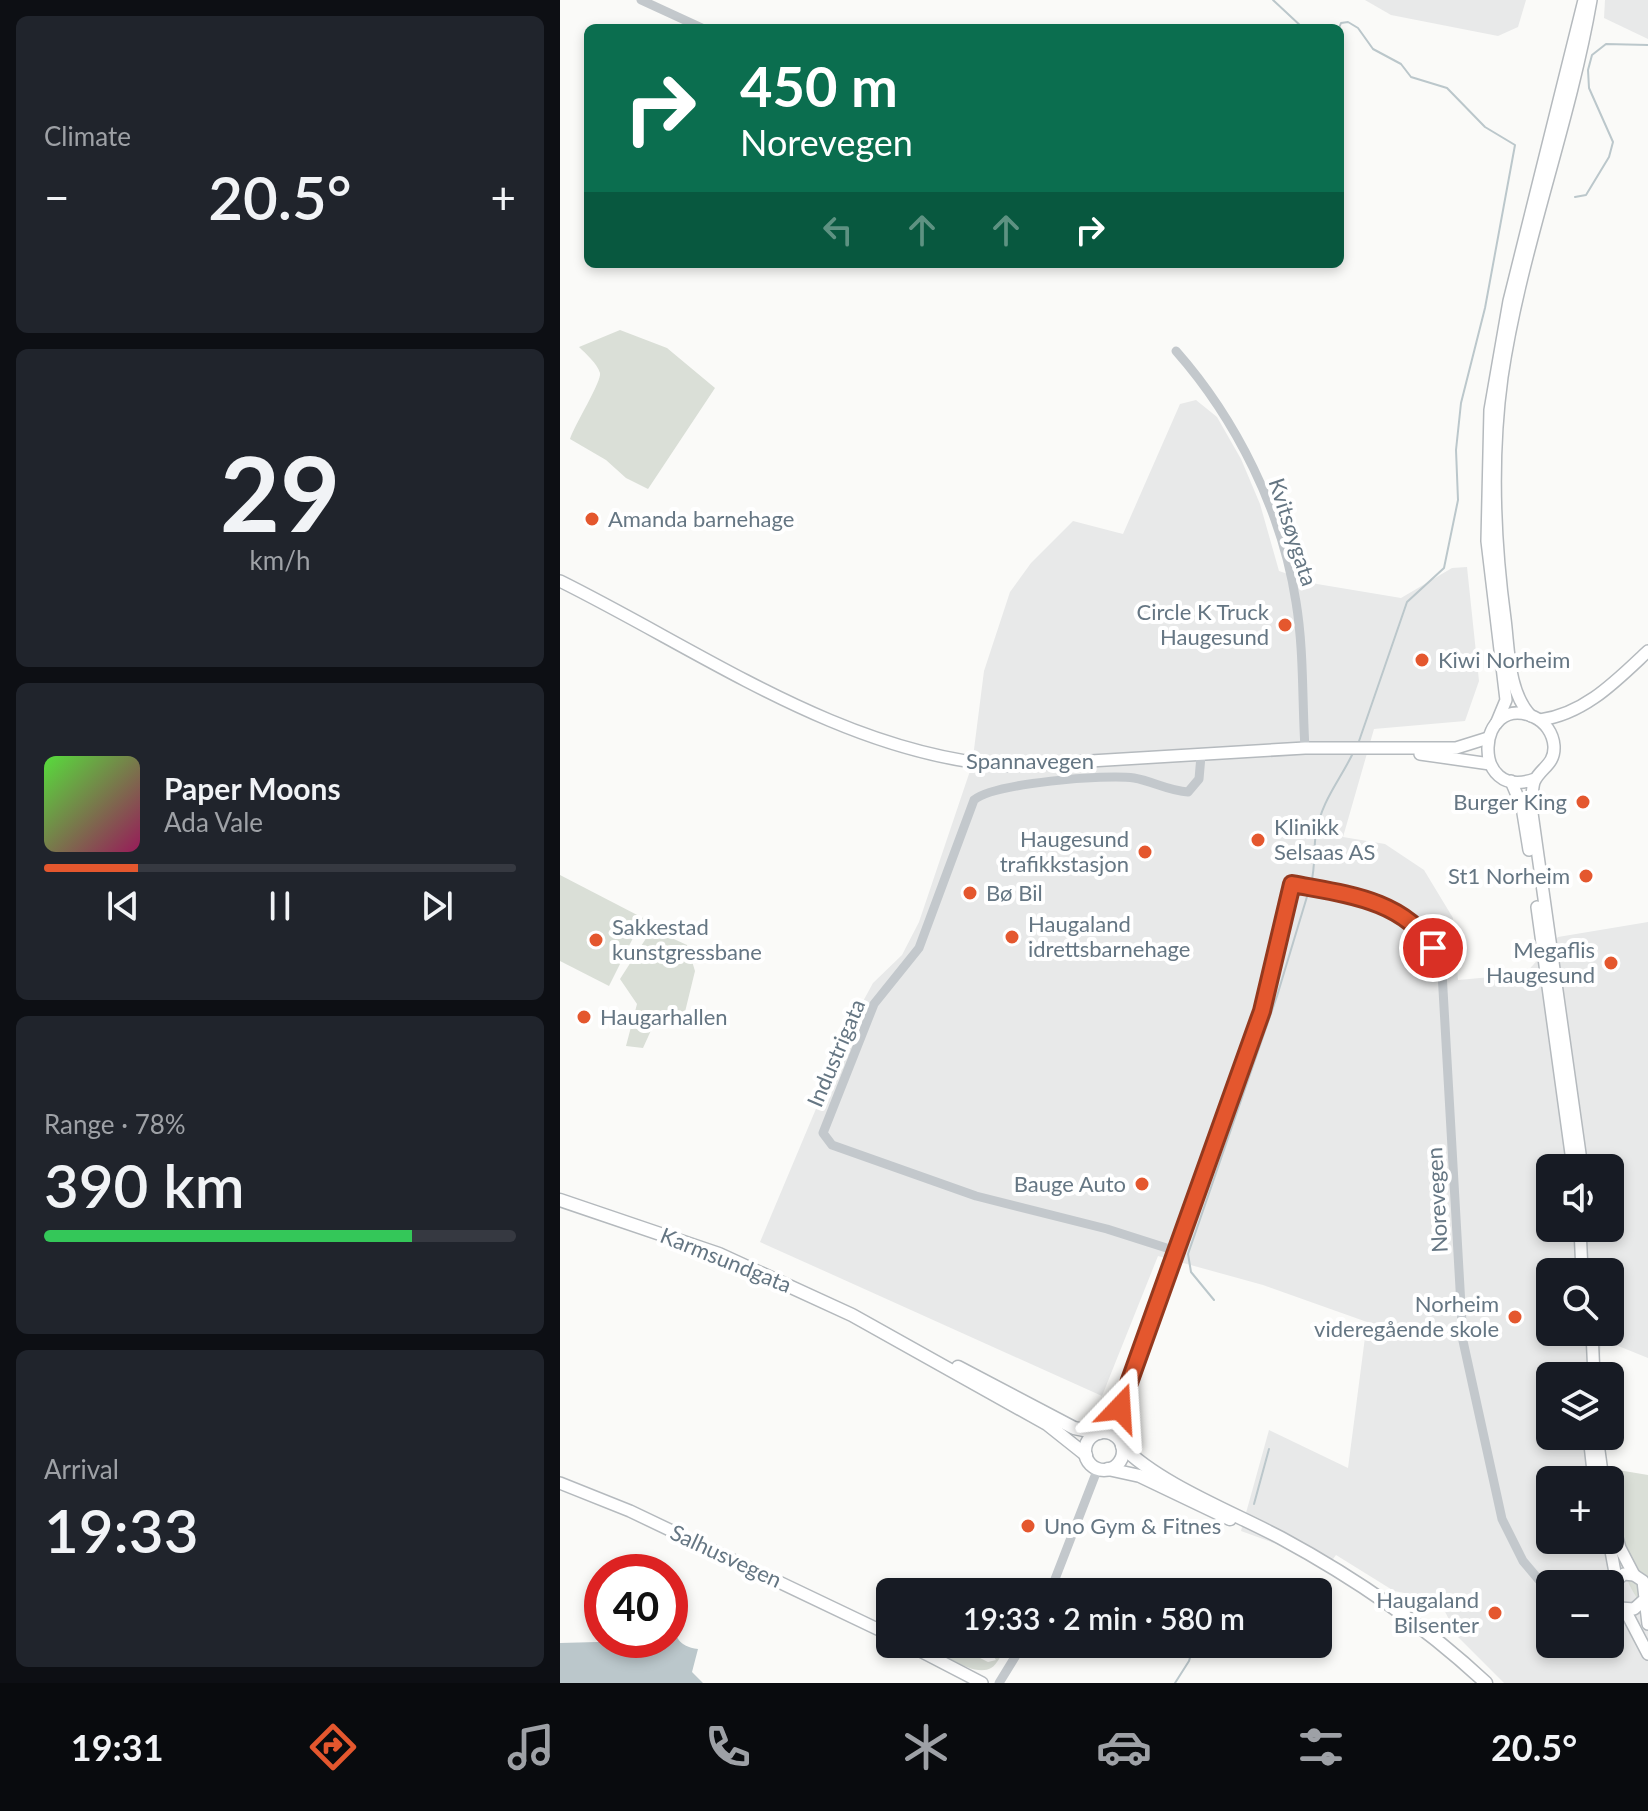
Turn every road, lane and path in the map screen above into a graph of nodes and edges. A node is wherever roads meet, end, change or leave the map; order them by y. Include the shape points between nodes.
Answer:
1 (641, 0) edge
2 (1584, 0) edge
3 (1591, 0) edge
4 (693, 24) edge
5 (1176, 351) dead end
6 (560, 581) edge
7 (1648, 651) edge
8 (1582, 706) junction
9 (1536, 718) junction
10 (1496, 724) junction
11 (1552, 737) junction
12 (1488, 738) junction
13 (1305, 748) junction
14 (1396, 748) junction
15 (1201, 756) junction
16 (1490, 764) junction
17 (1535, 779) junction
18 (1511, 781) junction
19 (1571, 1154) edge
20 (1580, 1154) edge
21 (560, 1200) edge
22 (1176, 1251) junction
23 (886, 1333) junction
24 (1105, 1433) junction
25 (1122, 1446) junction
26 (1086, 1455) junction
27 (1103, 1468) junction
28 (560, 1483) edge
29 (1623, 1554) edge
30 (1634, 1575) junction
31 (1536, 1576) edge
32 (1056, 1578) edge
33 (1624, 1580) edge
34 (1645, 1599) junction
35 (1624, 1607) edge
36 (1624, 1614) edge
37 (1648, 1624) edge
38 (876, 1628) edge
39 (1648, 1654) edge
40 (934, 1658) edge
41 (1014, 1658) edge
42 (982, 1683) edge
43 (999, 1683) edge
44 (1473, 1683) edge
45 (1486, 1683) edge

1 - 4 street
2 - 10 main road via 1509,301 1493,387 1487,541 1506,700
3 - 9 main road via 1514,312 1498,410 1495,508 1502,592 1517,696
5 - 13 street, Kvitsøygata via 1233,429 1273,517 1296,600
6 - 15 main road, Spannavegen via 833,723 924,755 1007,766
7 - 8 main road
8 - 9 main road
8 - 11 main road
9 - 10 main road via 1512,715
9 - 11 main road
10 - 12 main road
11 - 17 main road via 1551,764
12 - 14 main road via 1466,747
12 - 16 main road
13 - 14 main road, Spannavegen
13 - 15 main road, Spannavegen
14 - 16 main road
15 - 22 street, Industrigata via 1199,779 1188,792 1114,777 1002,788 974,800 919,948 874,1004 823,1133 832,1145 964,1193
16 - 18 main road
17 - 18 main road
17 - 20 main road via 1533,819
18 - 19 main road via 1530,851
21 - 23 highway, Karmsundgata via 719,1254
22 - 24 street
22 - 31 street, Norevegen via 1262,1011 1292,884 1396,910 1425,936 1441,967 1463,1341 1502,1519
23 - 24 highway, Karmsundgata via 1074,1428
23 - 26 highway, Karmsundgata via 1047,1424
24 - 25 highway
24 - 26 highway via 1087,1443
25 - 27 highway via 1119,1462
25 - 45 highway via 1154,1472 1343,1573 1422,1628
26 - 27 highway
27 - 32 street
27 - 44 highway via 1140,1476 1340,1577 1412,1628
28 - 38 main road, Salhusvegen
29 - 30 main road
30 - 33 main road
30 - 34 main road via 1644,1583
34 - 35 main road via 1638,1607
34 - 37 main road
36 - 39 main road via 1638,1629
40 - 42 main road
41 - 43 street

